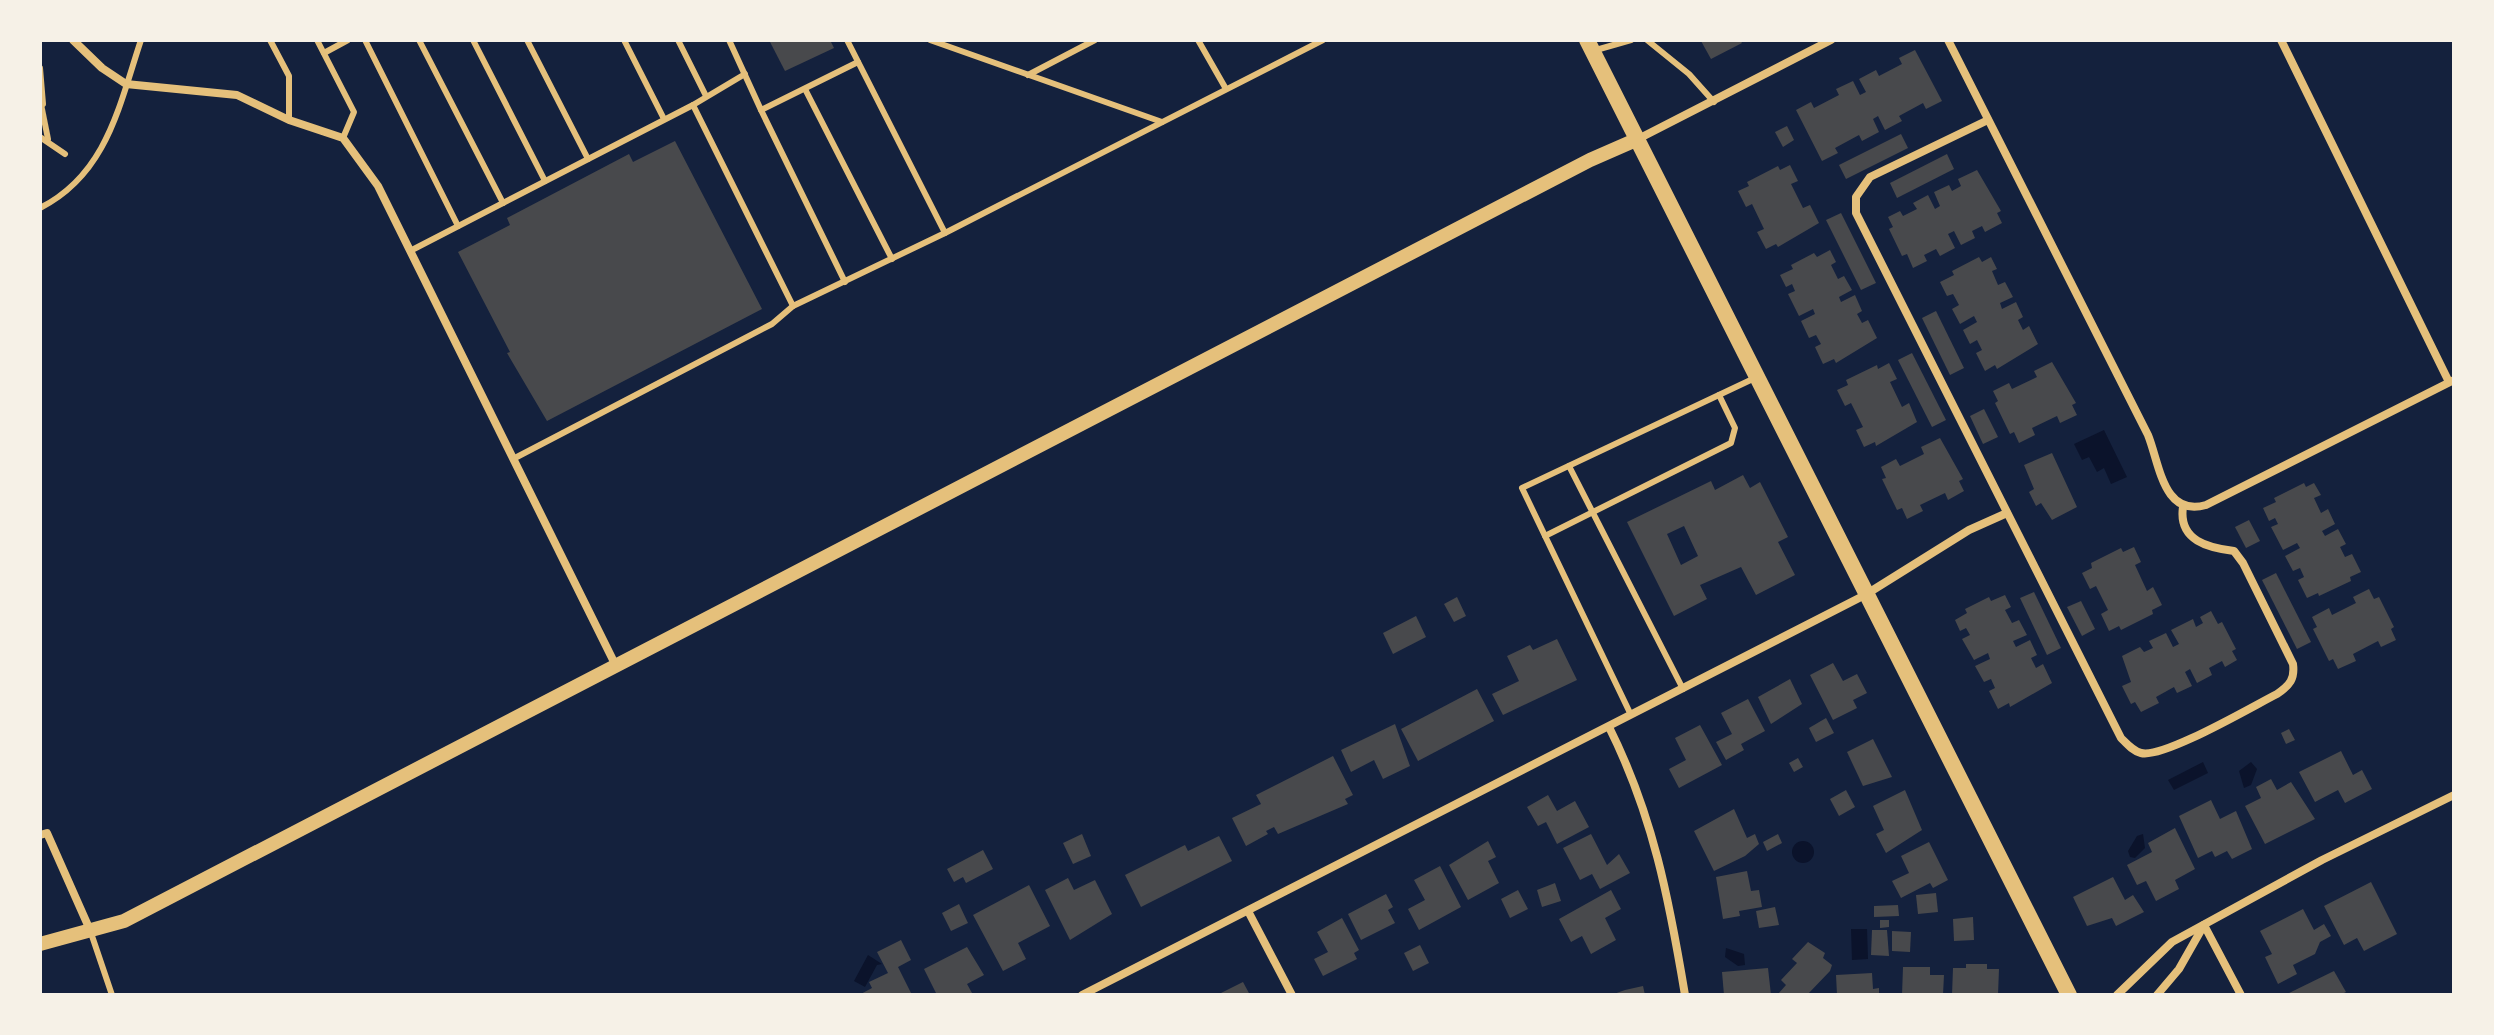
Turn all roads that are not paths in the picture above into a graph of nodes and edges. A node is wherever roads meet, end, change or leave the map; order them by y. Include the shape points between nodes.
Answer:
1 (73, 40) edge
2 (141, 40) edge
3 (270, 40) edge
4 (317, 40) edge
5 (348, 40) edge
6 (365, 40) edge
7 (419, 40) edge
8 (473, 40) edge
9 (527, 40) edge
10 (624, 40) edge
11 (678, 40) edge
12 (729, 40) edge
13 (847, 40) edge
14 (930, 40) edge
15 (1095, 40) edge
16 (1198, 40) edge
17 (1323, 40) edge
18 (1631, 40) edge
19 (1647, 40) edge
20 (1948, 40) edge
21 (2281, 40) edge
22 (1827, 41) edge
23 (1590, 45) edge
24 (324, 53) junction
25 (858, 62) junction
26 (40, 68) edge
27 (745, 74) junction
28 (1028, 75) junction
29 (126, 84) junction
30 (805, 89) junction
31 (1226, 89) junction
32 (706, 96) junction
33 (1714, 102) junction
34 (41, 104) edge
35 (693, 105) junction
36 (761, 110) junction
37 (664, 119) junction
38 (289, 120) junction
39 (1988, 120) junction
40 (1162, 122) junction
41 (44, 138) edge
42 (343, 138) junction
43 (1638, 139) junction
44 (65, 154) dead end
45 (588, 159) junction
46 (545, 181) junction
47 (503, 203) junction
48 (40, 208) edge
49 (458, 226) junction
50 (945, 233) junction
51 (410, 251) junction
52 (892, 259) junction
53 (845, 282) junction
54 (793, 306) junction
55 (1757, 377) junction
56 (2452, 381) edge
57 (1719, 395) junction
58 (513, 459) junction
59 (1569, 466) junction
60 (2183, 507) junction
61 (1593, 513) junction
62 (2007, 513) junction
63 (1545, 536) junction
64 (1865, 595) junction
65 (615, 664) junction
66 (1683, 689) junction
67 (1631, 715) junction
68 (1609, 727) junction
69 (2454, 795) edge
70 (40, 835) edge
71 (1248, 911) junction
72 (2204, 925) junction
73 (90, 930) junction
74 (40, 944) edge
75 (112, 995) edge
76 (1082, 995) edge
77 (1292, 995) edge
78 (1685, 995) edge
79 (2069, 995) edge
80 (2117, 995) edge
81 (2157, 995) edge
82 (2241, 995) edge

1 - 29 street
2 - 29 lane
3 - 38 lane via 289,76
4 - 24 lane
5 - 24 lane
6 - 49 lane
7 - 47 lane
8 - 46 lane
9 - 45 lane
10 - 37 lane
11 - 32 lane
12 - 27 lane
13 - 25 lane
14 - 28 lane
15 - 28 lane
16 - 31 lane
17 - 31 lane
18 - 23 lane
19 - 33 lane
20 - 39 street
21 - 56 street
22 - 33 street
23 - 43 main road
24 - 42 lane via 354,112
25 - 30 lane
25 - 50 lane
26 - 34 lane
27 - 32 lane
27 - 36 lane
28 - 40 lane
29 - 38 street via 237,95
29 - 48 lane via 117,116 84,175
30 - 36 lane
30 - 52 lane
31 - 40 lane
32 - 35 lane
33 - 43 street
34 - 41 lane
35 - 37 lane
35 - 54 lane
36 - 53 lane
37 - 45 lane
38 - 42 street
39 - 60 street via 2148,435 2168,492
39 - 62 street via 1870,177 1856,197 1856,213
40 - 50 lane
41 - 44 lane
42 - 51 street via 378,186
43 - 55 main road
43 - 65 street
45 - 46 lane
46 - 47 lane
47 - 49 lane
49 - 51 lane
50 - 52 lane
51 - 58 street
52 - 53 lane
53 - 54 lane
54 - 58 lane via 772,324
55 - 57 lane
55 - 64 main road
56 - 60 street via 2206,505
57 - 59 lane
57 - 61 lane via 1735,428 1731,443
58 - 65 street
59 - 61 lane
59 - 63 lane via 1522,488
60 - 62 street via 2195,541 2206,548 2234,551 2243,563 2293,664 2294,676 2277,694 2151,754 2140,753 2121,738
61 - 63 lane
61 - 66 lane
62 - 64 street via 1969,530
63 - 67 lane
64 - 66 street
64 - 79 main road
65 - 73 street via 124,921
66 - 67 street
67 - 68 street
68 - 71 street
68 - 78 street via 1647,815
69 - 72 street
70 - 73 street via 47,833
71 - 76 street
71 - 77 street
72 - 80 street via 2156,954
72 - 81 street
72 - 82 street
73 - 74 street
73 - 75 lane

